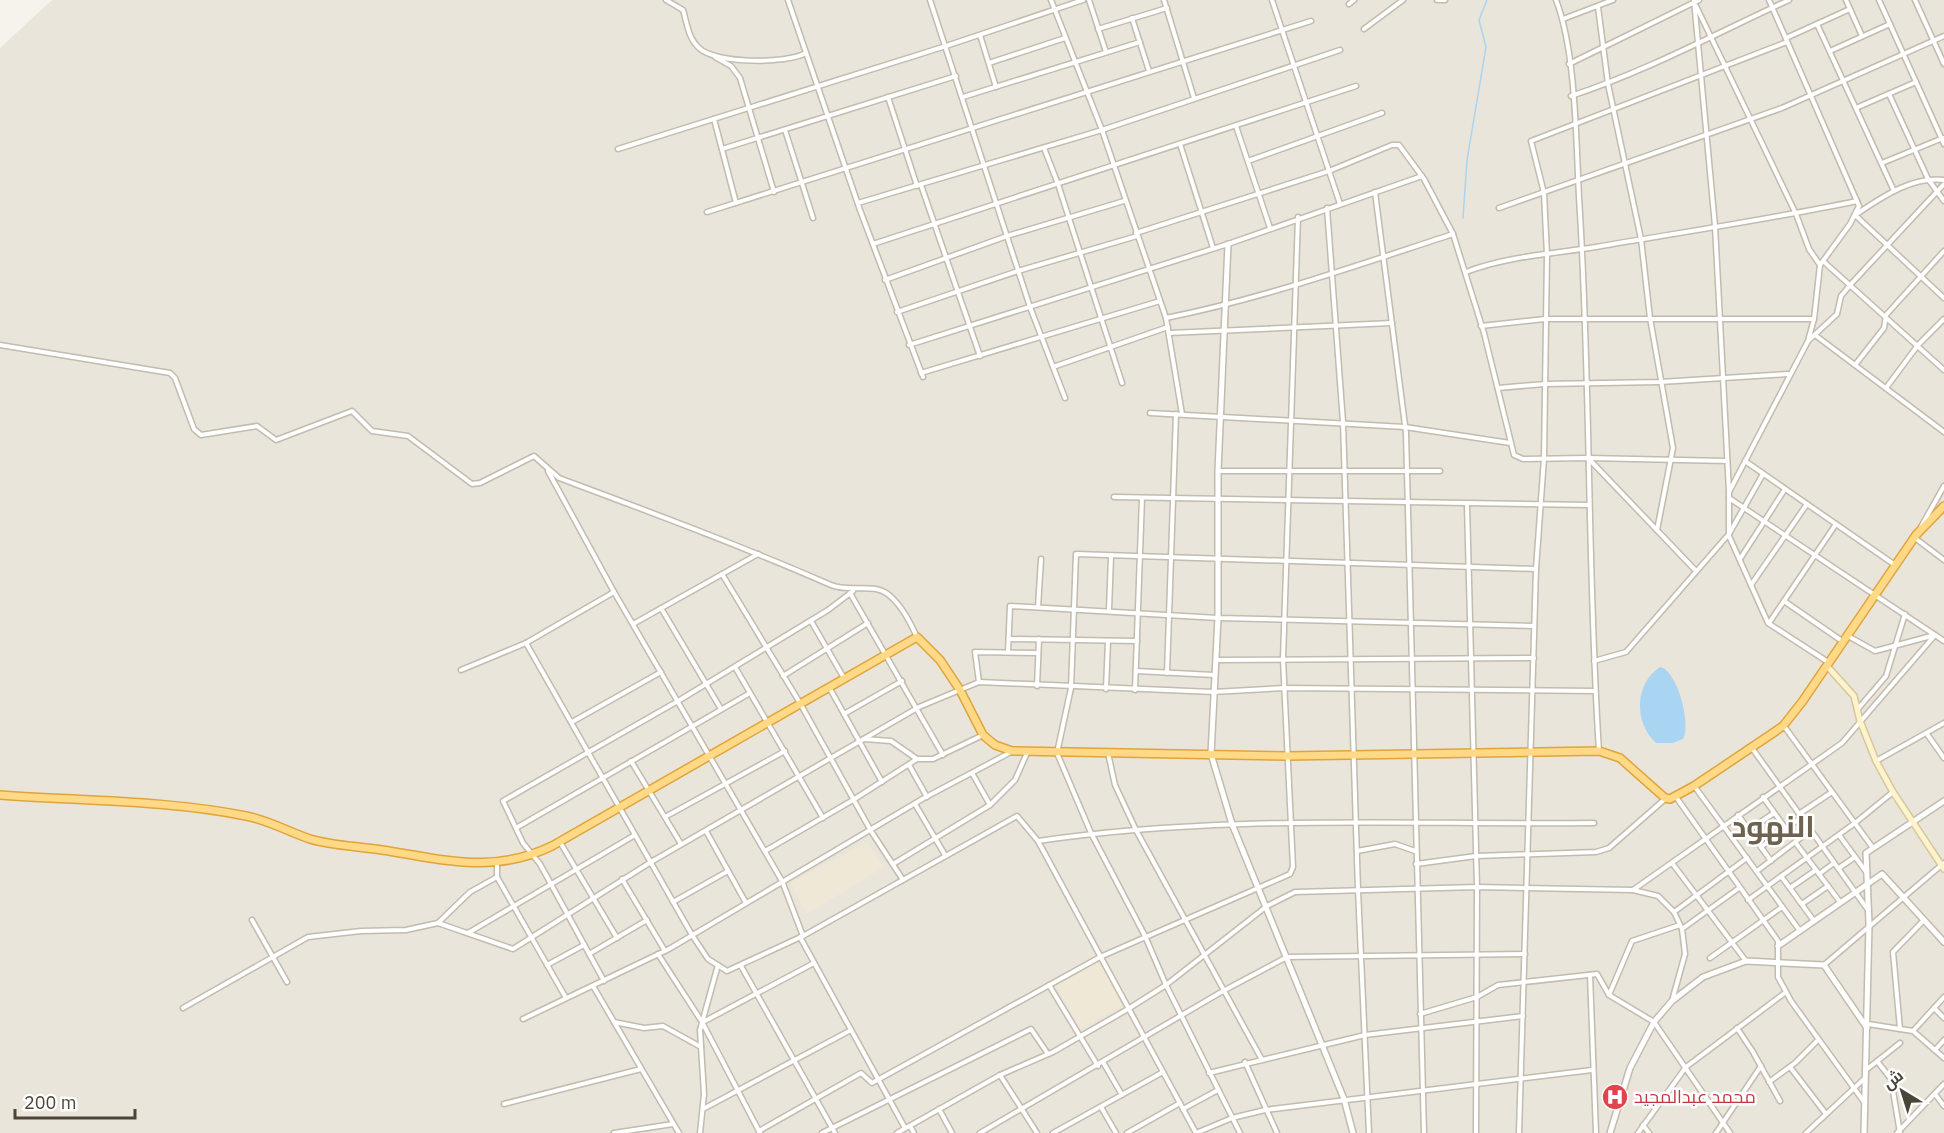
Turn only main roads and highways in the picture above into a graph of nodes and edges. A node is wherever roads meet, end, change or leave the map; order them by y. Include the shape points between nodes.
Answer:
1 (1944, 506) edge
2 (1828, 664) junction
3 (0, 795) edge
4 (1943, 866) edge

1 - 2 highway via 1915,537
2 - 3 highway via 1783,726 1676,797 1665,798 1620,758 1599,751 1287,756 1012,751 983,735 940,660 916,637 560,841 533,855 496,863 468,864 311,840 234,814
2 - 4 main road via 1854,696 1876,761 1893,792

